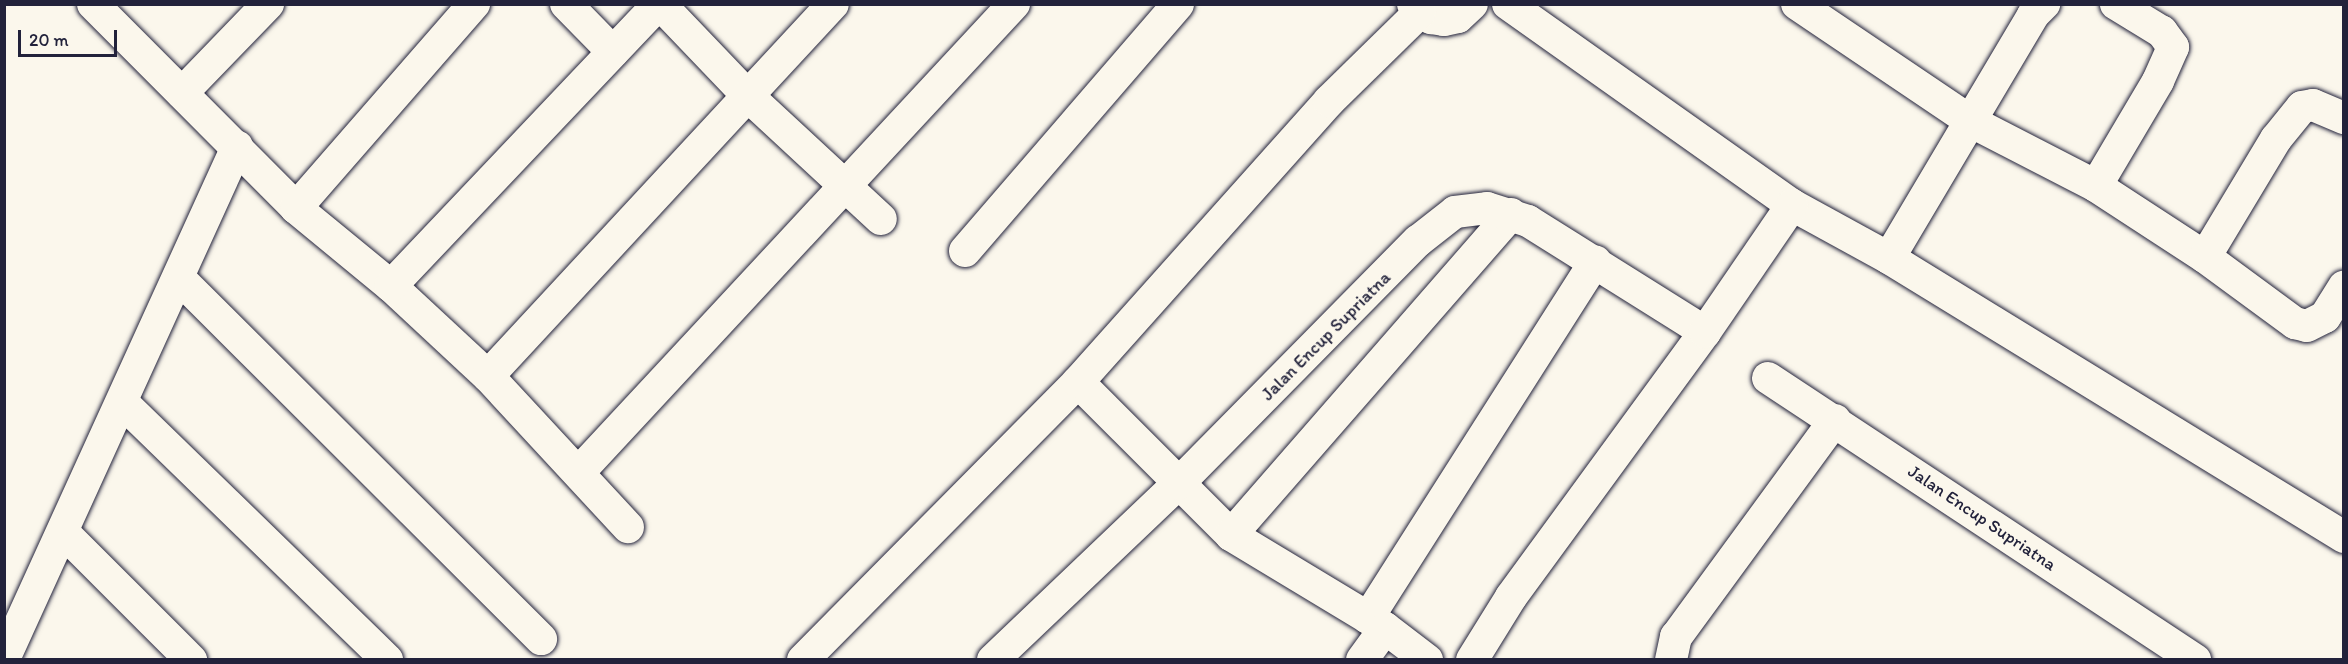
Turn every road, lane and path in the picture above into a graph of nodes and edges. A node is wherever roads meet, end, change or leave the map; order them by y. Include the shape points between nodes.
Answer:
1 (268, 4) edge
2 (474, 4) edge
3 (566, 4) edge
4 (660, 4) edge
5 (833, 4) edge
6 (1014, 4) edge
7 (1178, 4) edge
8 (1472, 4) edge
9 (1508, 4) edge
10 (1797, 4) edge
11 (2116, 4) edge
12 (1417, 8) edge
13 (2033, 8) edge
14 (108, 11) edge
15 (613, 52) junction
16 (182, 93) junction
17 (748, 96) junction
18 (2343, 118) edge
19 (1972, 122) junction
20 (237, 147) junction
21 (845, 186) junction
22 (2096, 186) junction
23 (1792, 205) junction
24 (296, 208) junction
25 (1511, 214) junction
26 (881, 219) dead end
27 (965, 250) dead end
28 (2205, 257) junction
29 (1889, 258) junction
30 (1595, 261) junction
31 (180, 279) junction
32 (391, 286) junction
33 (2343, 287) edge
34 (1706, 333) junction
35 (488, 376) junction
36 (1768, 378) dead end
37 (1078, 382) junction
38 (124, 404) junction
39 (1835, 420) junction
40 (579, 472) junction
41 (1178, 484) junction
42 (628, 526) dead end
43 (64, 532) junction
44 (1231, 535) junction
45 (2343, 537) edge
46 (1376, 623) junction
47 (541, 639) dead end
48 (4, 659) edge
49 (191, 660) edge
50 (387, 660) edge
51 (803, 660) edge
52 (993, 660) edge
53 (1362, 660) edge
54 (1427, 660) edge
55 (1472, 660) edge
56 (1671, 660) edge
57 (2195, 660) edge

1 - 16 street
2 - 24 street
3 - 15 street
4 - 15 street
4 - 17 street
5 - 17 street
6 - 21 street
7 - 27 street
8 - 12 street via 1458,16 1444,20
9 - 23 street
10 - 19 street
11 - 22 street via 2162,32 2173,47 2158,81
12 - 37 street
13 - 19 street
14 - 16 street
15 - 32 street
16 - 20 street
17 - 21 street
17 - 35 street
18 - 28 street via 2313,105 2302,107 2276,139
19 - 22 street
19 - 29 street
20 - 24 street
20 - 31 street
21 - 26 street
21 - 40 street
22 - 28 street
23 - 29 street
23 - 34 street
24 - 32 street
25 - 30 street, Jalan Encup Supriatna via 1555,235
25 - 41 street, Jalan Encup Supriatna via 1471,209 1442,221
25 - 44 street
28 - 33 street via 2295,323 2307,326 2325,317
29 - 45 street
30 - 34 street, Jalan Encup Supriatna
30 - 46 street
31 - 38 street
31 - 47 street
32 - 35 street
34 - 55 street via 1511,597
35 - 40 street
36 - 39 street, Jalan Encup Supriatna
37 - 41 street
37 - 51 street
38 - 43 street
38 - 50 street
39 - 56 street via 1676,637
39 - 57 street, Jalan Encup Supriatna
40 - 42 street
41 - 44 street
41 - 52 street, Jalan Encup Supriatna
43 - 48 street
43 - 49 street
44 - 46 street
46 - 53 street
46 - 54 street

